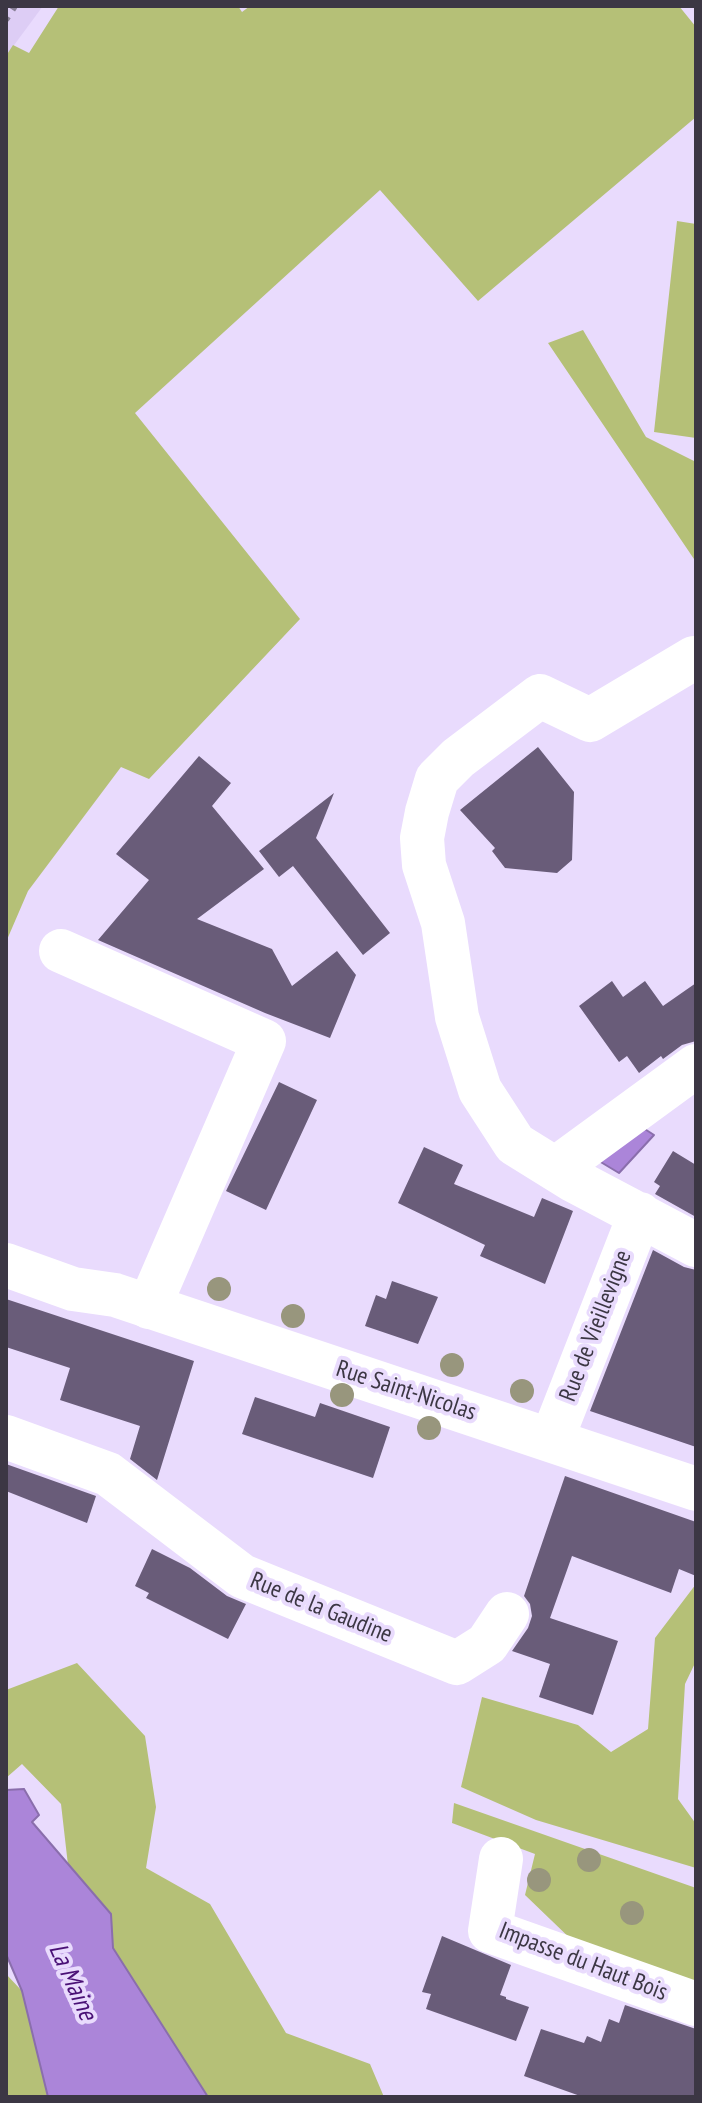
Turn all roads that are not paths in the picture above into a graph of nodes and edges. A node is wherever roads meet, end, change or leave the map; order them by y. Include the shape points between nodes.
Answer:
1 (694, 658) dead end
2 (61, 951) dead end
3 (696, 1066) edge
4 (555, 1169) junction
5 (640, 1214) junction
6 (6, 1240) edge
7 (696, 1245) edge
8 (6, 1265) edge
9 (132, 1301) junction
10 (6, 1437) edge
11 (552, 1439) junction
12 (696, 1489) edge
13 (507, 1614) dead end
14 (501, 1859) dead end
15 (696, 2004) edge

1 - 4 street via 590,720 540,696 437,779 427,812 424,865 443,923 457,1017 480,1090 515,1144
2 - 9 street via 264,1041
3 - 4 street
4 - 5 street
5 - 7 street
5 - 11 street, Rue de Vieillevigne
6 - 9 street, Rue Saint-Nicolas via 72,1264
8 - 9 street, Rue Saint-Nicolas via 73,1289
9 - 11 street, Rue Saint-Nicolas
10 - 13 street, Rue de la Gaudine via 108,1474 242,1576 457,1663 487,1644
11 - 12 street, Rue Saint-Nicolas
14 - 15 street, Impasse du Haut Bois via 490,1931

